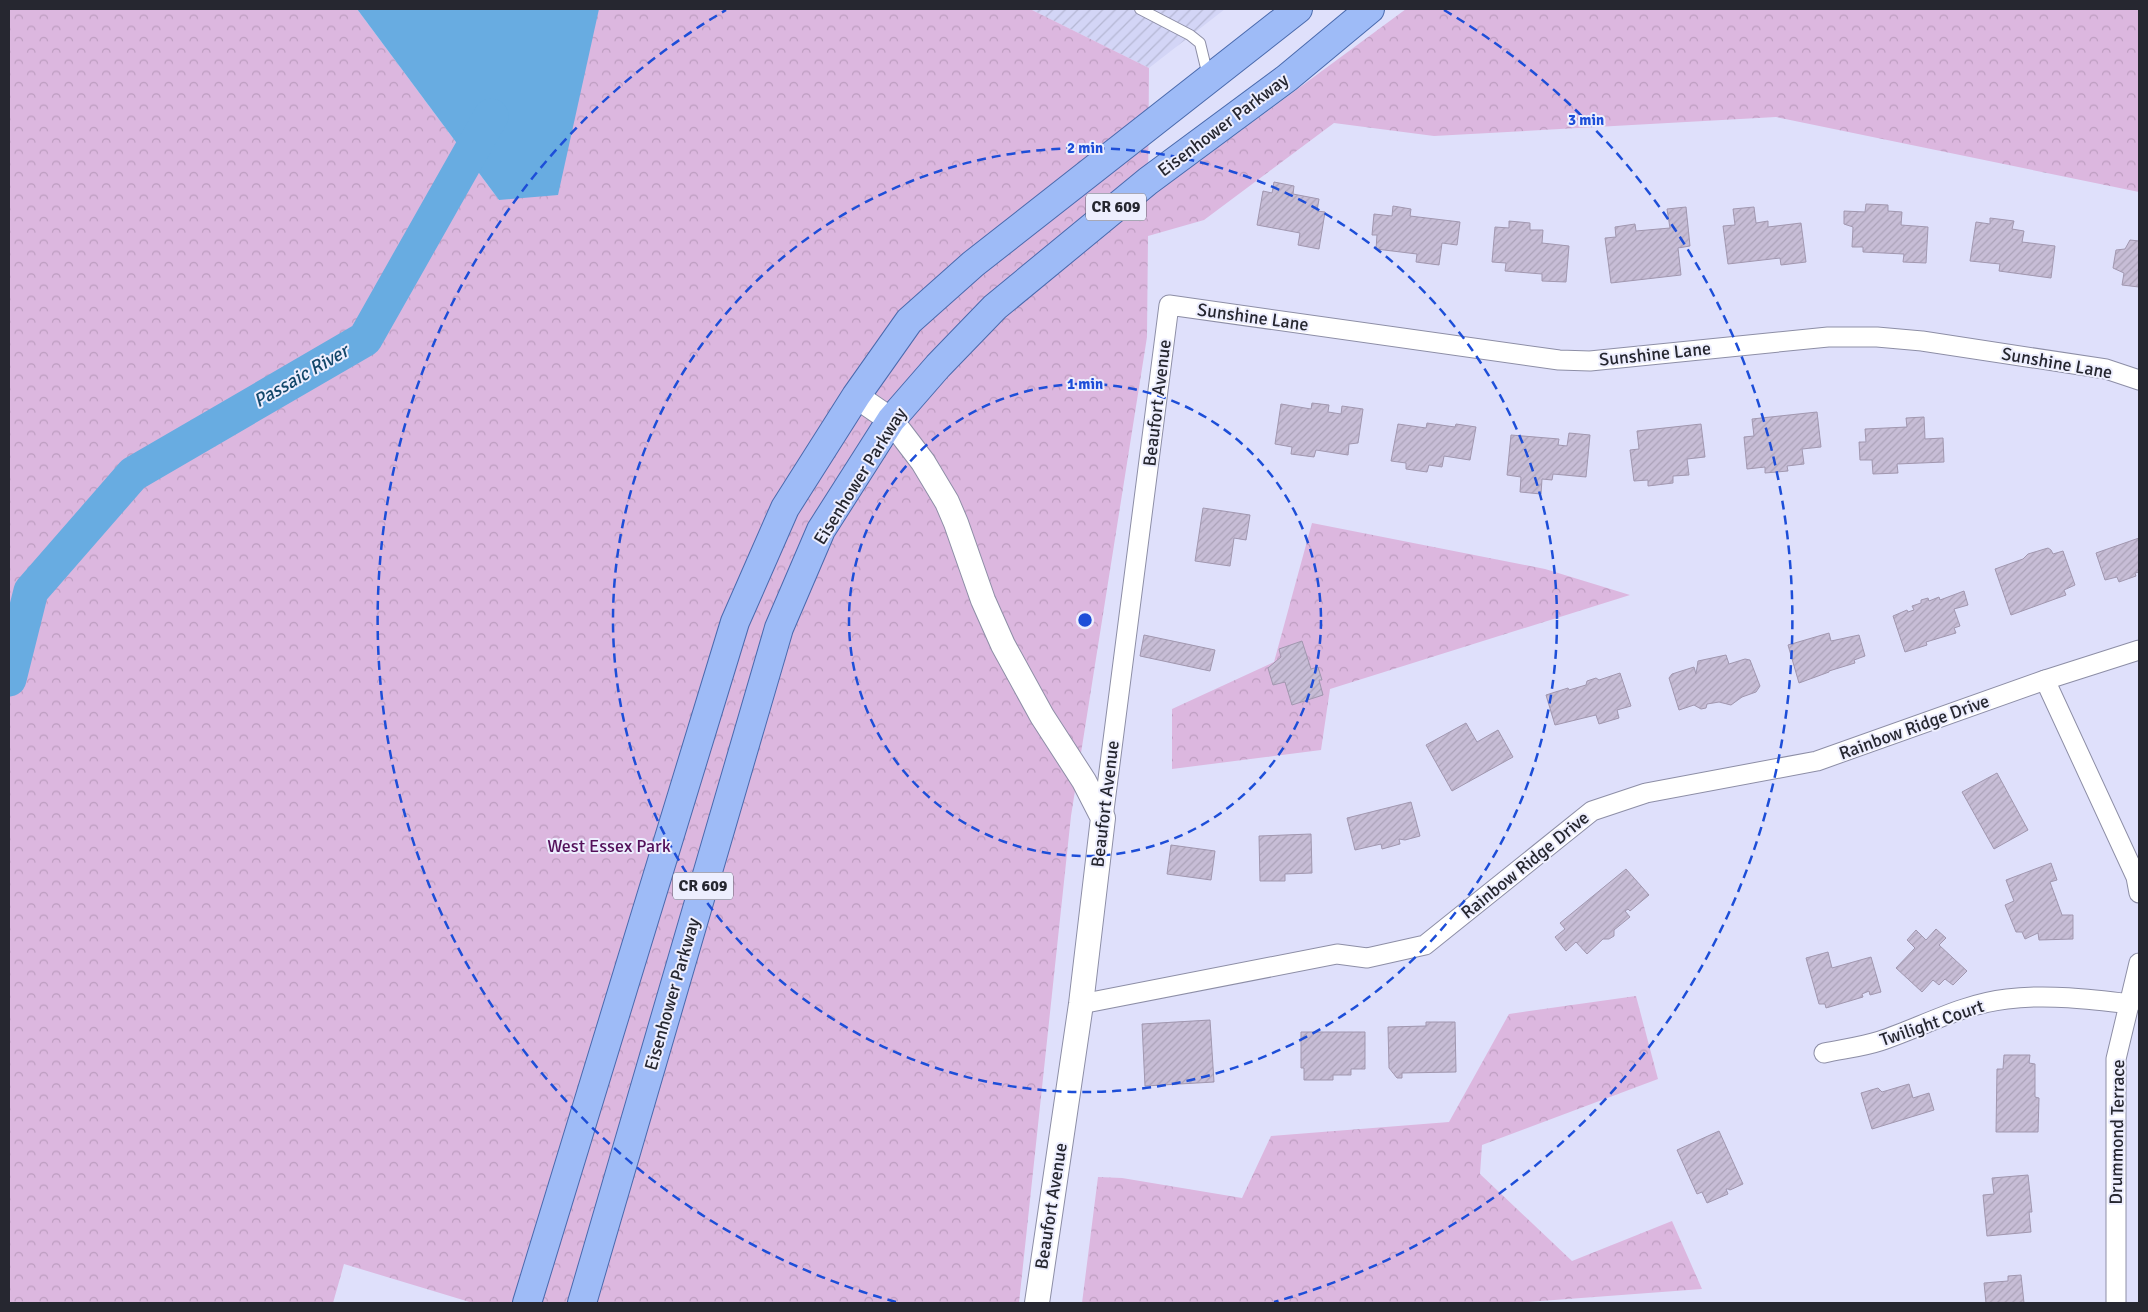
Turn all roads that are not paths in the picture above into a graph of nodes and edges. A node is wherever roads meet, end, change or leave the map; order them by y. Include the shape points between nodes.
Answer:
1 (1140, 9) edge
2 (1298, 9) edge
3 (1362, 11) edge
4 (1208, 79) junction
5 (1169, 305) joint
6 (2139, 380) edge
7 (856, 396) junction
8 (891, 420) junction
9 (2139, 650) edge
10 (2045, 680) junction
11 (1103, 818) junction
12 (2139, 893) edge
13 (2139, 964) edge
14 (1082, 1004) junction
15 (2130, 1004) junction
16 (2139, 1038) edge
17 (2120, 1042) junction
18 (1824, 1053) dead end
19 (527, 1303) edge
20 (582, 1303) edge
21 (1037, 1303) edge
22 (2116, 1303) edge

1 - 4 lane via 1200,43
2 - 4 main road, CR 609
3 - 8 main road, Eisenhower Parkway / CR 609 via 1287,78 1148,181 995,307
4 - 7 main road, CR 609 via 973,264 909,321
5 - 6 street, Sunshine Lane via 1559,360 1590,361 1828,337 1877,337 2106,369
5 - 11 street, Beaufort Avenue
7 - 8 street
7 - 19 main road, CR 609 via 785,508 735,622
8 - 11 street via 923,462 947,502 1003,645
8 - 20 main road, Eisenhower Parkway / CR 609 via 821,530 780,628
9 - 10 street, Rainbow Ridge Drive
10 - 12 street via 2136,877
10 - 14 street, Rainbow Ridge Drive via 1816,761 1646,793 1592,810 1426,945 1367,958 1337,954
11 - 14 street, Beaufort Avenue
13 - 15 street, Drummond Terrace
14 - 21 street, Beaufort Avenue
15 - 17 street, Drummond Terrace
15 - 18 street, Twilight Court via 2053,998 2007,999 1965,1008 1878,1042
16 - 17 street
17 - 22 street, Drummond Terrace via 2116,1059

